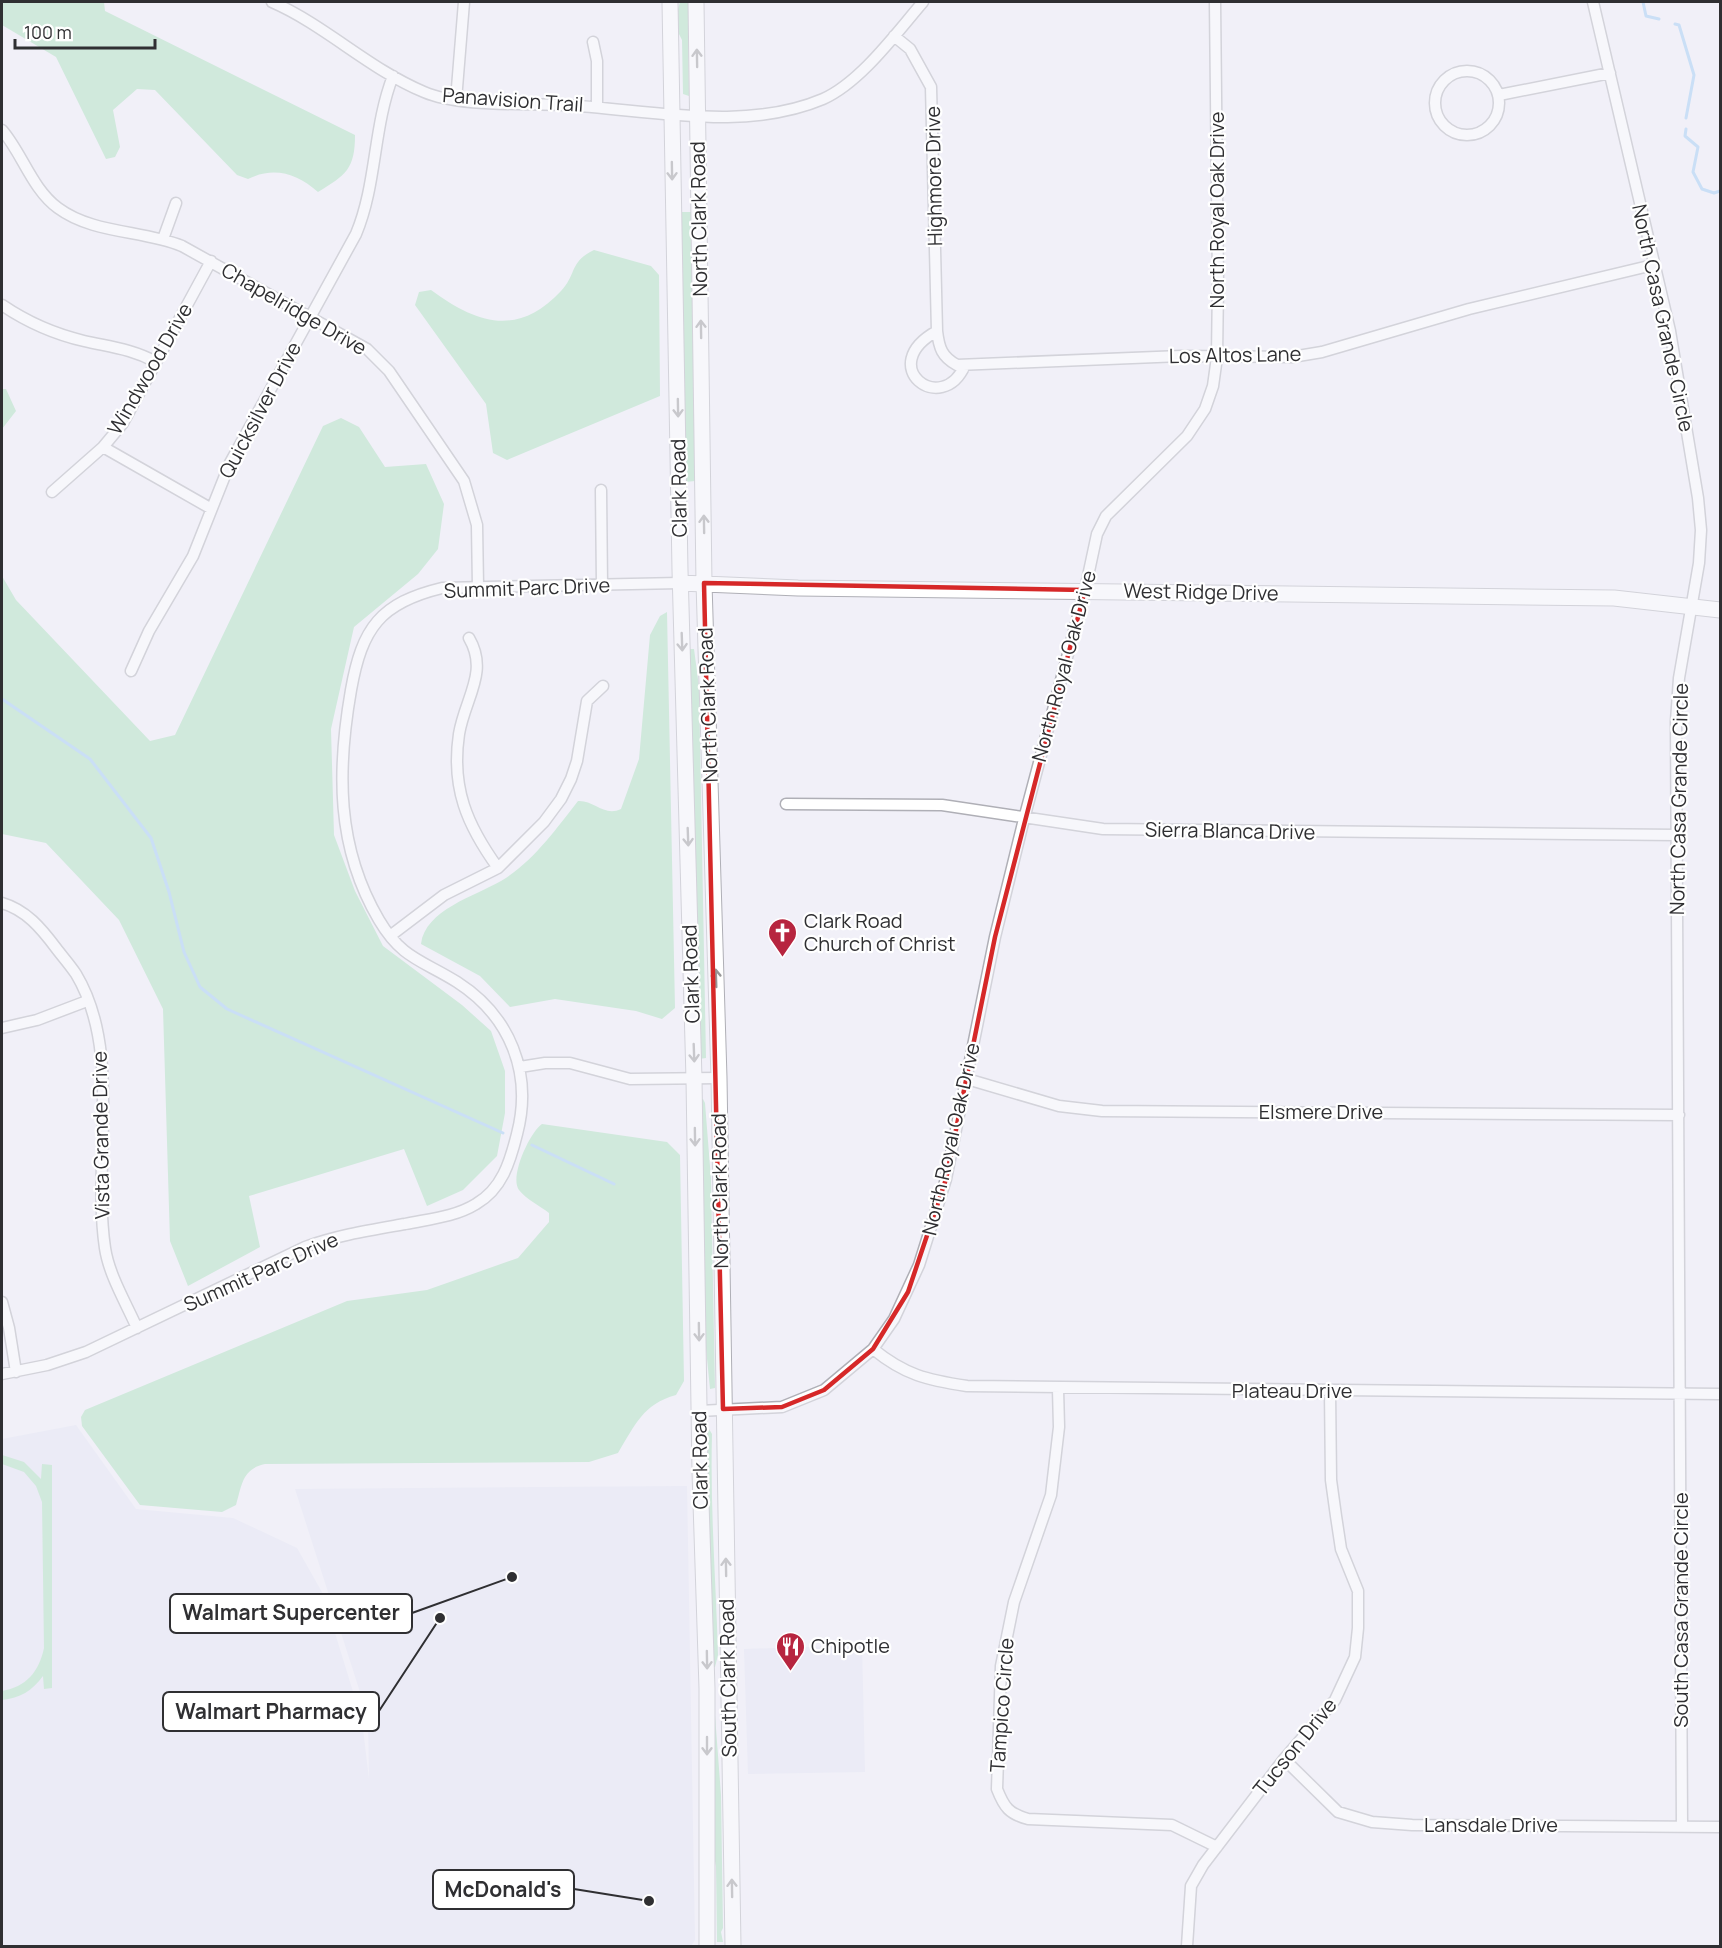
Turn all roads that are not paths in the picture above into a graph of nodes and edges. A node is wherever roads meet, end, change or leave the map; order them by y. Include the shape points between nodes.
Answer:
1 (272, 2) edge
2 (464, 2) edge
3 (670, 2) edge
4 (696, 2) edge
5 (923, 2) edge
6 (1215, 2) edge
7 (1593, 2) edge
8 (894, 36) junction
9 (593, 42) dead end
10 (1610, 73) junction
11 (393, 76) junction
12 (1499, 95) junction
13 (456, 100) junction
14 (597, 106) junction
15 (671, 113) junction
16 (697, 115) junction
17 (2, 130) edge
18 (176, 203) dead end
19 (163, 238) junction
20 (211, 261) junction
21 (1653, 265) junction
22 (2, 305) edge
23 (311, 317) junction
24 (937, 331) junction
25 (1217, 357) junction
26 (156, 362) junction
27 (965, 365) junction
28 (103, 447) junction
29 (602, 490) dead end
30 (52, 492) dead end
31 (210, 508) junction
32 (680, 583) junction
33 (704, 583) junction
34 (602, 585) junction
35 (478, 588) junction
36 (1085, 590) junction
37 (1693, 606) junction
38 (1720, 610) edge
39 (469, 638) dead end
40 (131, 671) dead end
41 (603, 686) dead end
42 (786, 804) dead end
43 (1024, 819) junction
44 (1677, 836) junction
45 (498, 868) junction
46 (2, 903) edge
47 (390, 936) junction
48 (87, 1000) junction
49 (2, 1028) edge
50 (520, 1067) junction
51 (718, 1078) junction
52 (694, 1079) junction
53 (966, 1079) junction
54 (1679, 1115) junction
55 (2, 1302) edge
56 (137, 1328) junction
57 (873, 1349) junction
58 (16, 1372) junction
59 (2, 1374) edge
60 (1058, 1389) junction
61 (1330, 1391) junction
62 (1680, 1394) junction
63 (1720, 1394) edge
64 (723, 1409) junction
65 (699, 1411) junction
66 (707, 1688) junction
67 (727, 1688) junction
68 (1284, 1760) junction
69 (1682, 1826) junction
70 (1720, 1827) edge
71 (1217, 1847) junction
72 (707, 1947) edge
73 (733, 1947) edge
74 (1186, 1947) edge

1 - 11 street, Panavision Trail
2 - 13 street
3 - 15 main road, Clark Road
16 -> 4 main road, North Clark Road
5 - 8 street
6 - 25 street, North Royal Oak Drive
7 - 10 street, North Casa Grande Circle
8 - 16 street via 861,71 825,98 794,109 766,113
8 - 24 street, Highmore Drive via 910,49 931,87
9 - 14 street
10 - 12 street
10 - 21 street, North Casa Grande Circle
11 - 13 street, Panavision Trail via 425,93
11 - 23 street, Quicksilver Drive via 382,105 363,218
12 - 12 street via 1496,117 1490,126 1470,135 1449,129 1436,111 1439,87 1459,71 1470,70 1488,78
13 - 14 street, Panavision Trail
14 - 15 street, Panavision Trail
15 - 16 street
15 -> 32 main road, Clark Road
33 -> 16 main road, North Clark Road
17 - 19 street, Chapelridge Drive via 34,180 58,208 90,224
18 - 19 street
19 - 20 street, Chapelridge Drive
20 - 23 street, Chapelridge Drive
20 - 26 street, Windwood Drive
21 - 25 street, Los Altos Lane via 1468,309 1322,352 1266,358
21 - 37 street, North Casa Grande Circle via 1670,331 1698,498 1701,530
22 - 26 street via 52,332 113,345
23 - 31 street, Quicksilver Drive via 230,463
23 - 35 street, Chapelridge Drive via 367,349 389,371 464,481 477,525
24 - 27 street via 945,358
24 - 27 street via 923,338 912,352 911,373 918,383 930,388 946,387
25 - 27 street, Los Altos Lane
25 - 36 street, North Royal Oak Drive via 1213,386 1196,425 1106,516 1097,534
26 - 28 street, Windwood Drive via 123,423
28 - 30 street, Windwood Drive
28 - 31 street
29 - 34 street
31 - 40 street, Quicksilver Drive via 193,556 149,631
32 - 33 main road, West Ridge Drive
32 - 34 street, Summit Parc Drive
32 -> 52 main road, Clark Road
33 - 36 main road, West Ridge Drive via 798,588
51 -> 33 main road, North Clark Road
34 - 35 street, Summit Parc Drive
35 - 47 street, Summit Parc Drive via 442,588 398,604 371,629 356,662 342,740 343,812 357,870 378,919
36 - 37 main road, West Ridge Drive via 1614,598
36 - 43 street, North Royal Oak Drive
37 - 38 main road, West Ridge Drive
37 - 44 street, North Casa Grande Circle via 1679,678 1676,721
39 - 45 street via 478,652 479,670 466,702 459,736 458,777 472,829
41 - 45 street via 587,701 577,761 561,799
42 - 43 street, Sierra Blanca Drive via 942,806
43 - 44 street, Sierra Blanca Drive via 1103,829
43 - 53 street, North Royal Oak Drive
44 - 54 street, North Casa Grande Circle
45 - 47 street via 444,895
46 - 48 street, Vista Grande Drive via 16,907 39,926 76,974
47 - 50 street, Summit Parc Drive via 405,954 479,998 498,1017
48 - 49 street via 37,1020
48 - 56 street, Vista Grande Drive via 102,1067 105,1251
50 - 52 street via 570,1063 630,1079
50 - 56 street, Summit Parc Drive via 522,1108 510,1162 502,1178 479,1203 447,1216 324,1240
51 - 52 street
51 - 64 main road, North Clark Road
52 -> 65 main road, Clark Road
53 - 54 street, Elsmere Drive via 1059,1106 1102,1111
53 - 57 street, North Royal Oak Drive via 946,1179 919,1265 894,1319
54 - 62 street, North Casa Grande Circle
55 - 58 street
56 - 58 street, Summit Parc Drive via 67,1359
57 - 60 street, Plateau Drive via 895,1367 927,1380 967,1386
57 - 64 street, North Royal Oak Drive via 824,1390 803,1400 782,1407
58 - 59 street, Summit Parc Drive
60 - 61 street, Plateau Drive
60 - 71 street, Tampico Circle via 1059,1427 1051,1495 1014,1602 1003,1656 997,1789 1013,1815 1028,1819 1172,1826
61 - 62 street, Plateau Drive
61 - 68 street, Tucson Drive via 1335,1516 1341,1549 1358,1591 1355,1658 1335,1700
62 - 63 street, Plateau Drive
62 - 69 street, South Casa Grande Circle
64 - 65 street, North Royal Oak Drive
67 -> 64 main road, South Clark Road
65 -> 66 main road, Clark Road
66 - 67 main road
66 -> 72 main road, Clark Road
73 -> 67 main road, South Clark Road
68 - 69 street, Lansdale Drive via 1338,1812 1372,1822
68 - 71 street, Tucson Drive
69 - 70 street, Lansdale Drive
71 - 74 street, Tucson Drive via 1191,1886

